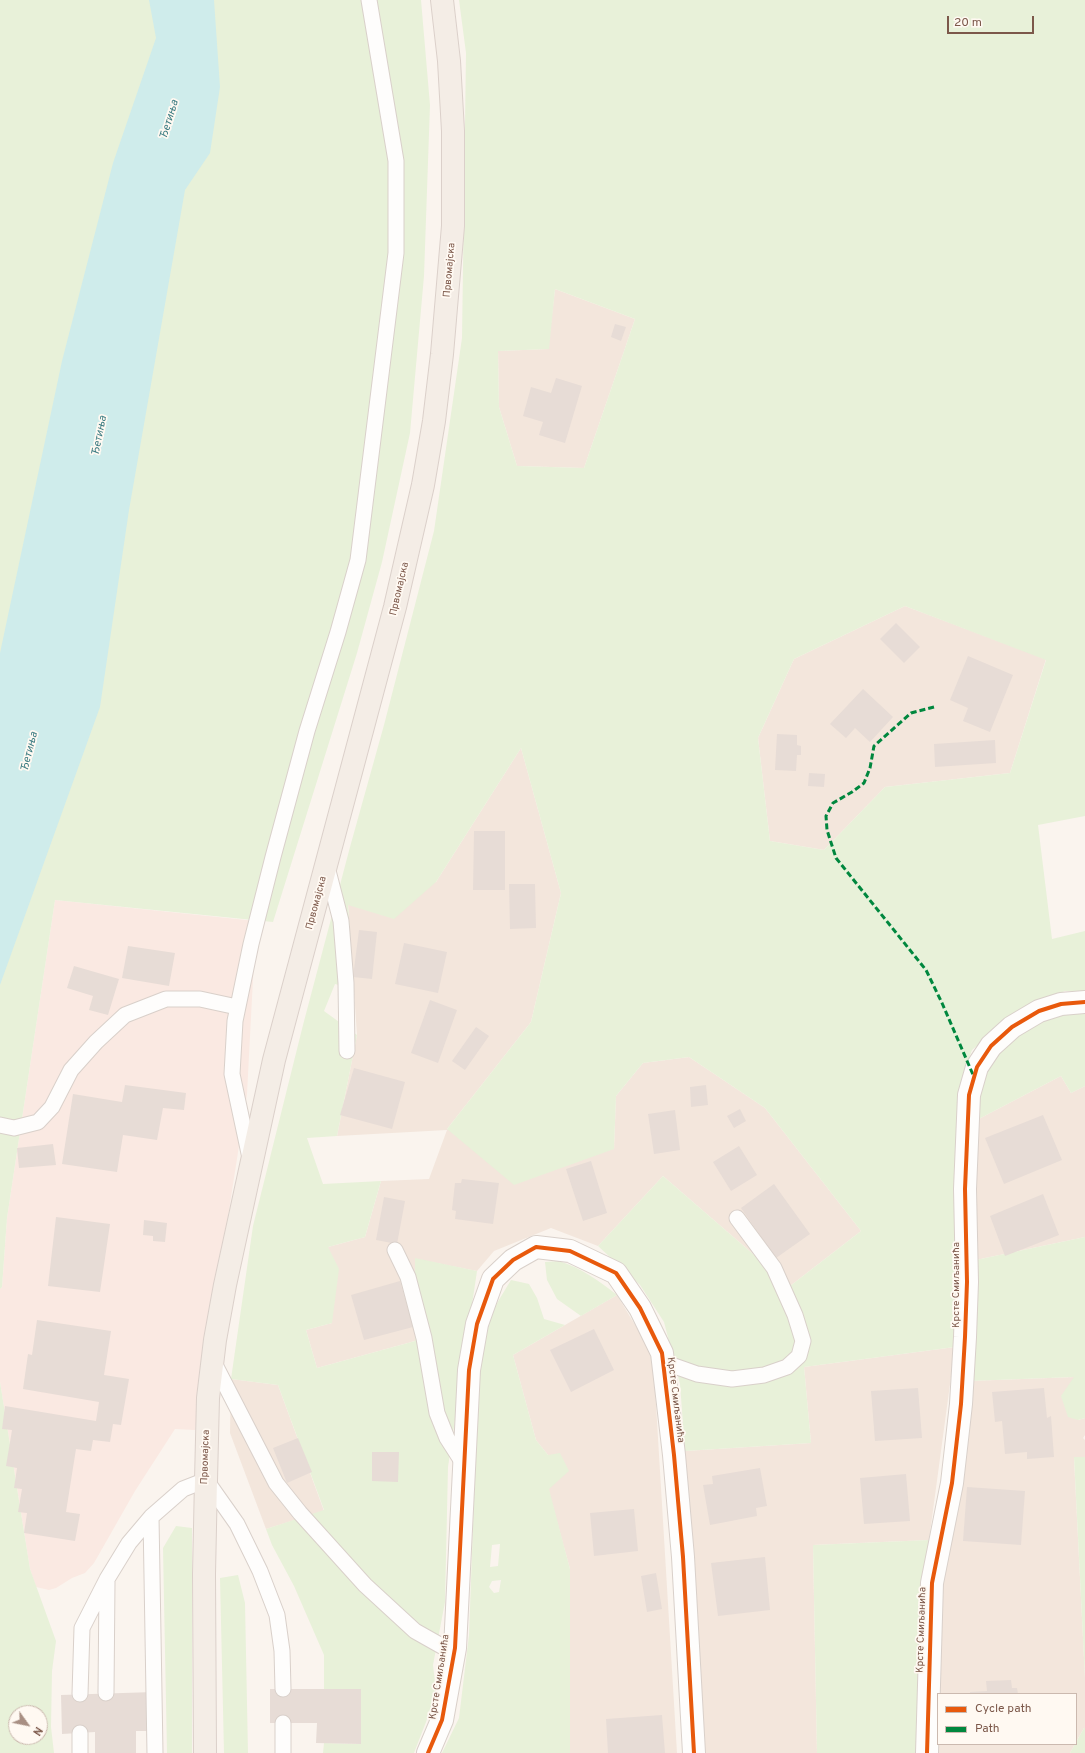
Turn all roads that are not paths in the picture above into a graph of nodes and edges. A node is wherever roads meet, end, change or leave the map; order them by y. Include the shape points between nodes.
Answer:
1 (368, 0) edge
2 (442, 0) edge
3 (327, 866) junction
4 (1085, 1002) edge
5 (237, 1007) junction
6 (347, 1051) dead end
7 (0, 1125) edge
8 (252, 1165) junction
9 (737, 1218) dead end
10 (395, 1250) dead end
11 (213, 1361) junction
12 (663, 1362) junction
13 (463, 1463) junction
14 (206, 1480) junction
15 (151, 1517) junction
16 (107, 1579) junction
17 (454, 1652) junction
18 (283, 1689) dead end
19 (106, 1693) dead end
20 (80, 1694) dead end
21 (283, 1724) dead end
22 (80, 1733) dead end
23 (80, 1753) edge
24 (155, 1753) edge
25 (205, 1753) edge
26 (283, 1753) edge
27 (428, 1753) edge
28 (694, 1753) edge
29 (927, 1753) edge

1 - 5 lane, Првомајска via 396,161 396,253 358,560 307,731
2 - 3 main road, Првомајска via 453,131 453,226 434,420 396,608
3 - 6 lane via 341,921 346,983
3 - 8 main road, Првомајска via 274,1060
4 - 29 street, Крсте Смиљанића via 1061,1004 1039,1011 1012,1027 991,1046 977,1067 969,1095 966,1166 967,1282 961,1404 952,1483 932,1583
5 - 7 lane via 200,999 166,999 125,1015 71,1070 52,1107 38,1122 14,1128
5 - 8 lane, Првомајска via 232,1074
8 - 11 main road, Првомајска via 225,1285
9 - 12 lane, Крсте Смиљанића via 774,1268 795,1315 803,1341 799,1356 787,1366 764,1375 732,1379 697,1374
10 - 13 lane via 408,1277 422,1330 437,1413 447,1438
11 - 14 main road, Првомајска via 208,1398
11 - 17 lane via 276,1483 300,1513 365,1585 415,1631
12 - 13 street, Крсте Смиљанића via 662,1353 640,1308 616,1273 570,1251 536,1247 513,1260 493,1279 477,1324 469,1370
12 - 28 street, Крсте Смиљанића via 683,1557
13 - 17 street, Крсте Смиљанића
14 - 15 lane via 183,1489
14 - 18 lane via 237,1524 260,1570 278,1615
14 - 25 main road, Првомајска
15 - 16 lane via 129,1543
15 - 24 lane
16 - 19 lane
16 - 20 lane via 82,1628
17 - 27 street, Крсте Смиљанића via 442,1720
21 - 26 lane
22 - 23 lane

